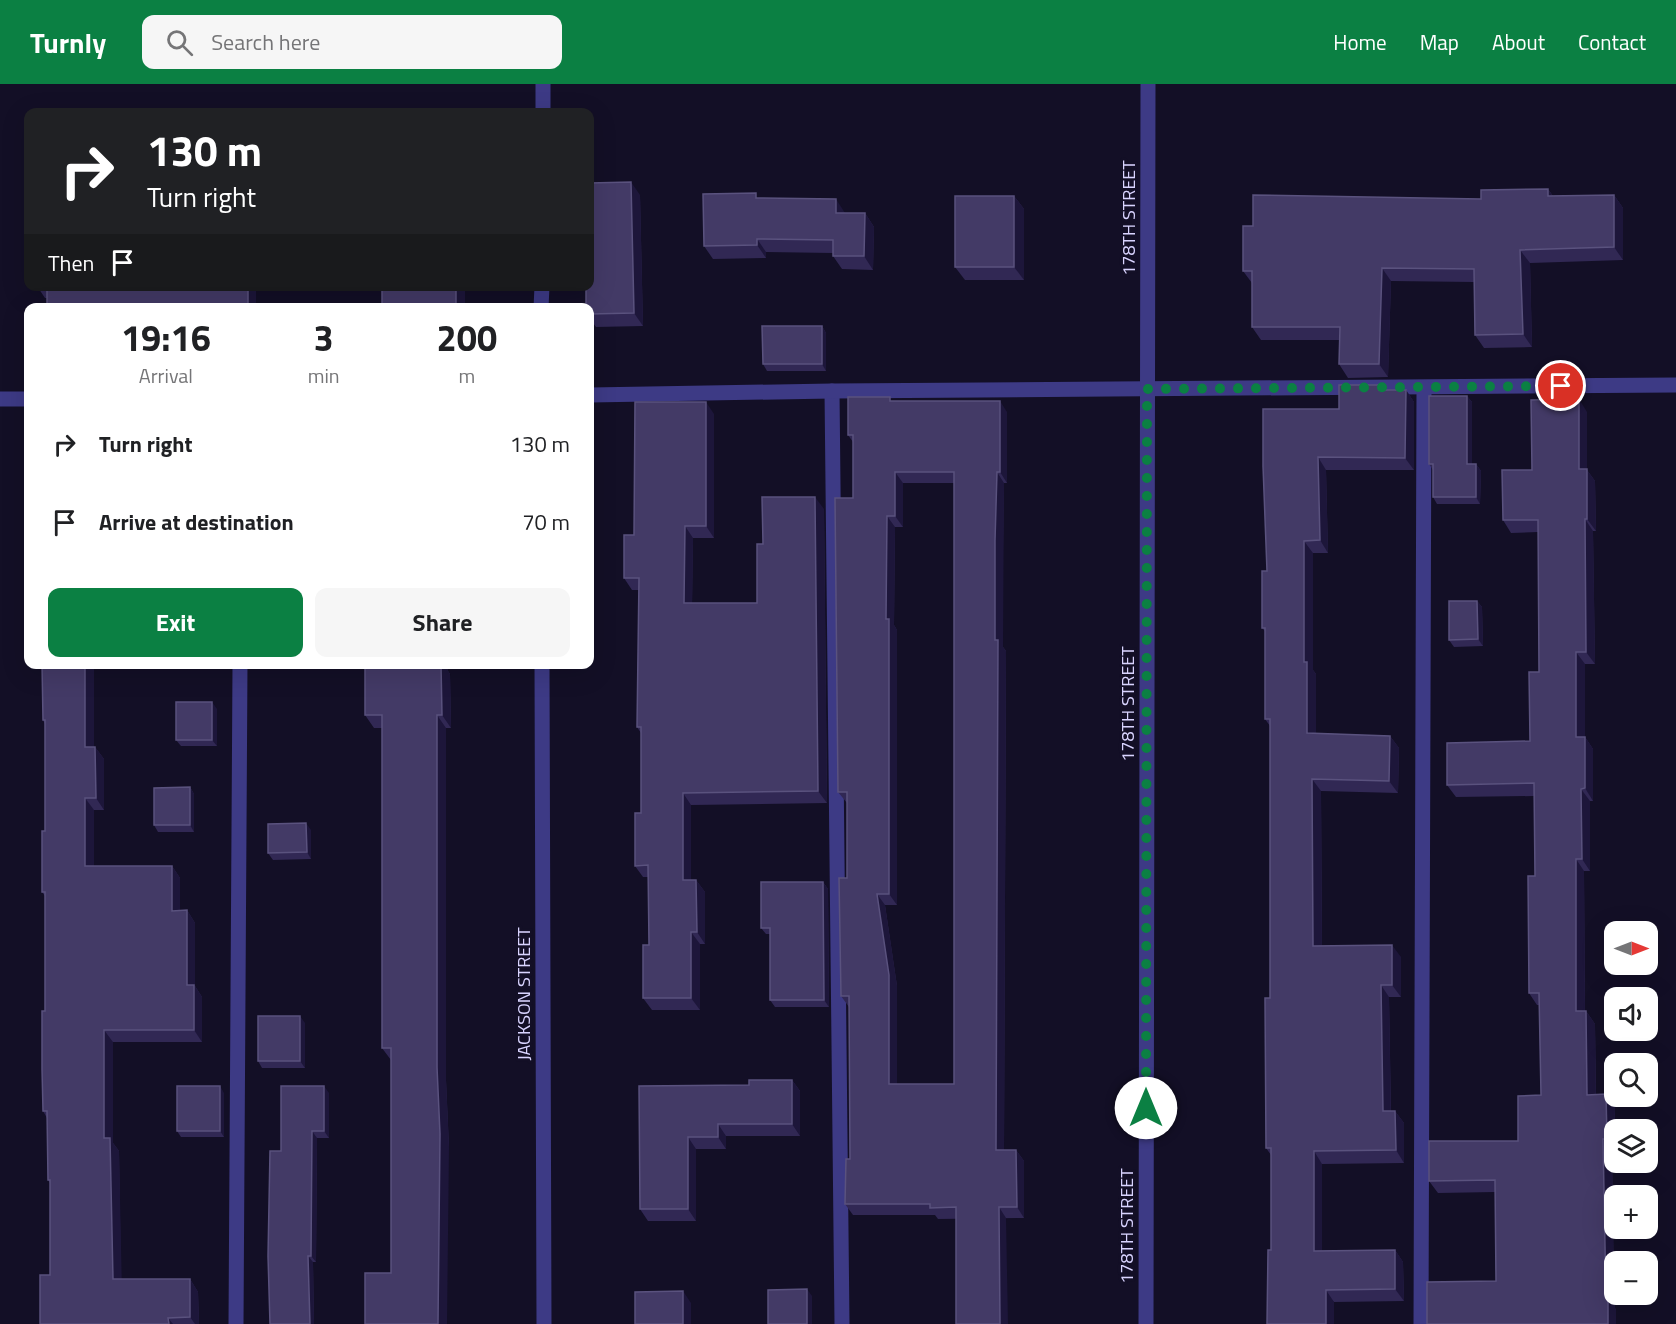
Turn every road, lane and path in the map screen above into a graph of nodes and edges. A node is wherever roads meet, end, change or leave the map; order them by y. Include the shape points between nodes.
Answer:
1 (543, 84) edge
2 (1148, 84) edge
3 (543, 108) edge
4 (1676, 385) edge
5 (1424, 388) junction
6 (1147, 389) junction
7 (832, 392) junction
8 (594, 395) edge
9 (0, 399) edge
10 (24, 399) edge
11 (240, 669) edge
12 (542, 669) edge
13 (236, 1324) edge
14 (544, 1324) edge
15 (842, 1324) edge
16 (1146, 1324) edge
17 (1421, 1324) edge

1 - 3 street
2 - 6 street, 178TH STREET
4 - 5 street
5 - 6 street
5 - 17 street
6 - 7 street
6 - 16 street, 178TH STREET
7 - 8 street
7 - 15 street
9 - 10 street
11 - 13 street
12 - 14 street, JACKSON STREET

